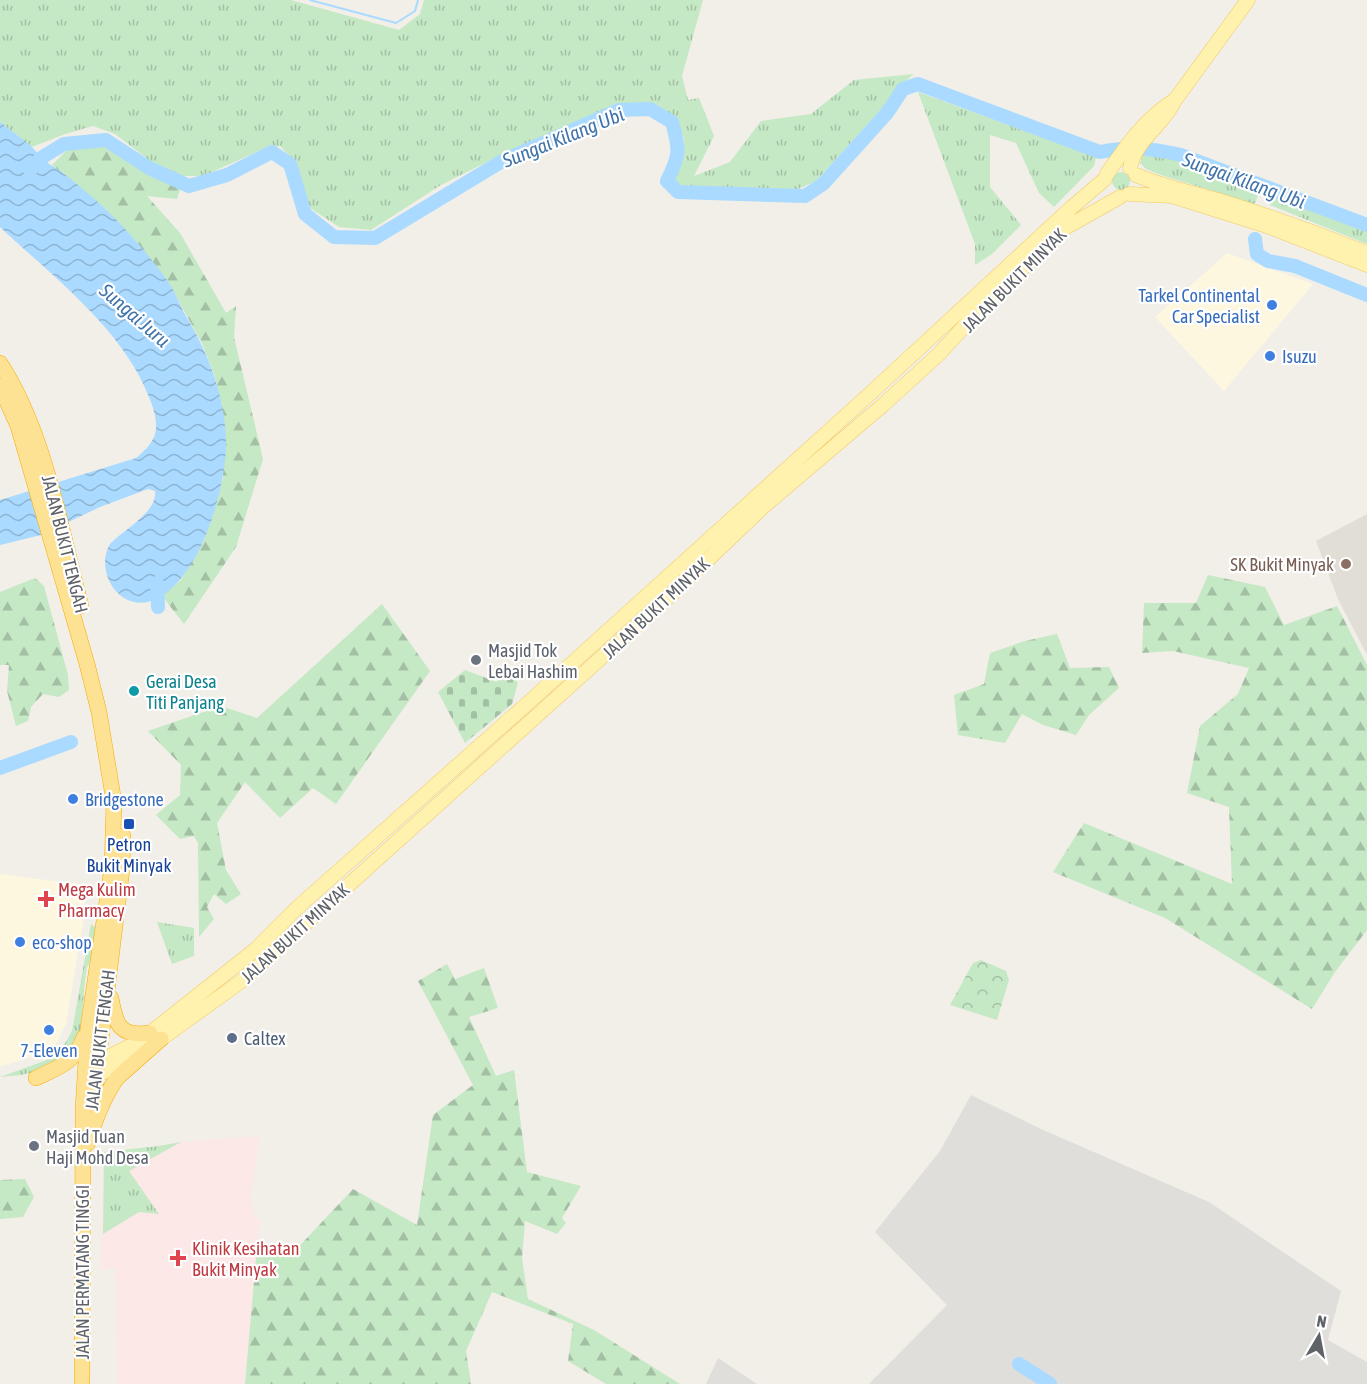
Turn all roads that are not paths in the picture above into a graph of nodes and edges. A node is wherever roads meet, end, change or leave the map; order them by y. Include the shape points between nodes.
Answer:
1 (1248, 0) edge
2 (1130, 164) junction
3 (1106, 176) junction
4 (1125, 196) junction
5 (1367, 253) edge
6 (1367, 265) edge
7 (0, 363) edge
8 (0, 386) edge
9 (38, 469) junction
10 (56, 539) junction
11 (434, 786) junction
12 (445, 797) junction
13 (419, 800) junction
14 (431, 810) junction
15 (107, 980) junction
16 (88, 1028) junction
17 (156, 1036) junction
18 (92, 1070) junction
19 (36, 1078) dead end
20 (82, 1160) junction
21 (82, 1384) edge

1 - 2 main road via 1168,115 1141,134
2 - 3 main road, JALAN BUKIT MINYAK
2 - 4 main road via 1136,185
2 - 5 main road via 1155,183 1267,216
3 - 4 main road via 1109,191
3 - 11 main road, JALAN BUKIT MINYAK
4 - 6 main road via 1172,196 1267,226
4 - 12 main road, JALAN BUKIT MINYAK via 1065,228 939,354 763,507
7 - 9 highway, JALAN BUKIT TENGAH via 24,405
8 - 9 highway, JALAN BUKIT TENGAH
9 - 10 highway, JALAN BUKIT TENGAH
10 - 15 highway, JALAN BUKIT TENGAH via 99,674 122,797 122,869
10 - 16 highway, JALAN BUKIT TENGAH via 99,712 114,802 112,868
11 - 12 main road via 434,792
11 - 13 main road, JALAN BUKIT MINYAK
12 - 14 main road, JALAN BUKIT MINYAK
13 - 14 main road via 427,801
13 - 17 main road, JALAN BUKIT MINYAK
14 - 17 main road, JALAN BUKIT MINYAK via 243,980
15 - 17 highway via 115,1021 121,1029 129,1034
15 - 18 highway, JALAN BUKIT TENGAH
16 - 18 highway, JALAN BUKIT TENGAH
16 - 19 highway via 79,1051 70,1060
17 - 18 main road, JALAN BUKIT MINYAK via 117,1066
17 - 20 highway via 111,1086 94,1121
18 - 20 highway, JALAN BUKIT TENGAH
20 - 21 highway, JALAN PERMATANG TINGGI

